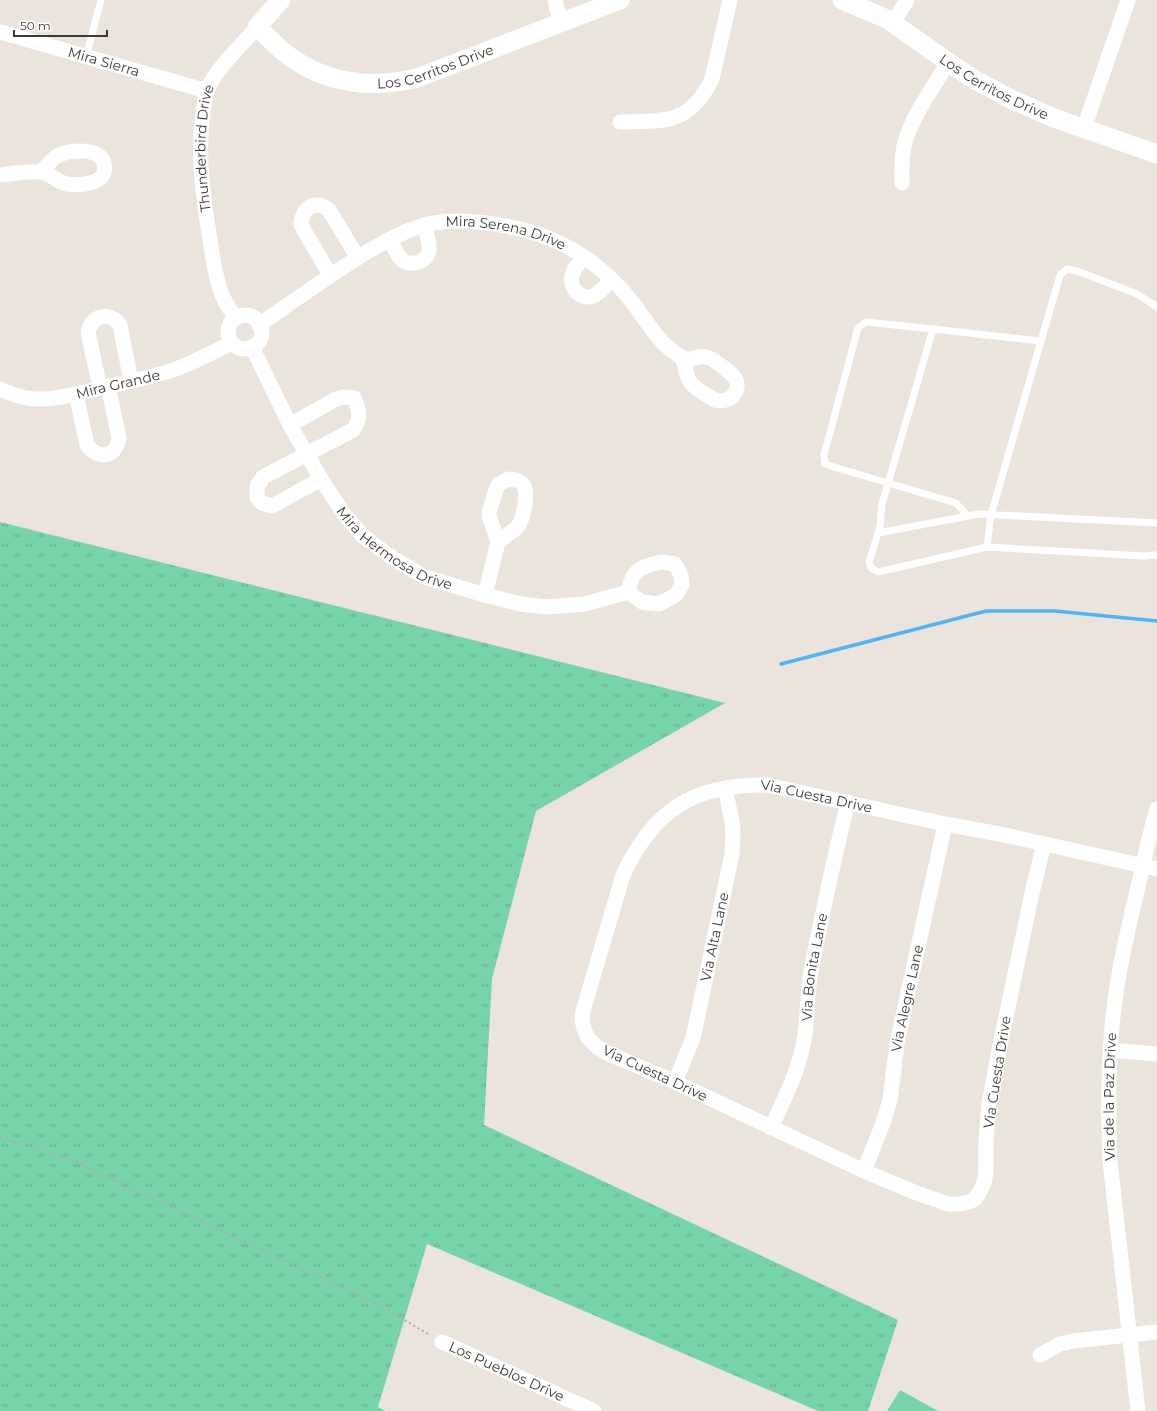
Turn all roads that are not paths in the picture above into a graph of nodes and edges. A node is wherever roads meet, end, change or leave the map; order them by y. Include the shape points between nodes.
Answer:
1 (101, 0) edge
2 (281, 0) edge
3 (555, 0) edge
4 (620, 0) edge
5 (730, 0) edge
6 (842, 0) edge
7 (907, 0) edge
8 (1128, 0) edge
9 (562, 23) junction
10 (893, 23) junction
11 (257, 28) junction
12 (0, 32) edge
13 (86, 57) junction
14 (948, 62) junction
15 (207, 91) junction
16 (620, 122) dead end
17 (1084, 128) junction
18 (1157, 154) edge
19 (41, 171) junction
20 (0, 176) edge
21 (902, 183) dead end
22 (424, 225) junction
23 (390, 239) junction
24 (358, 258) junction
25 (584, 258) junction
26 (330, 276) junction
27 (611, 280) junction
28 (1157, 307) edge
29 (236, 318) junction
30 (259, 325) junction
31 (933, 328) junction
32 (1041, 341) junction
33 (232, 343) junction
34 (252, 348) junction
35 (683, 359) dead end
36 (131, 380) junction
37 (104, 387) junction
38 (0, 390) edge
39 (76, 394) junction
40 (290, 425) junction
41 (307, 454) junction
42 (321, 479) junction
43 (888, 483) junction
44 (991, 515) junction
45 (968, 516) junction
46 (1157, 523) edge
47 (878, 533) junction
48 (498, 542) dead end
49 (987, 547) junction
50 (1157, 555) edge
51 (628, 592) dead end
52 (485, 595) junction
53 (725, 788) junction
54 (848, 802) junction
55 (1157, 810) edge
56 (945, 824) junction
57 (1044, 844) junction
58 (1150, 867) edge
59 (1110, 1050) junction
60 (1157, 1054) edge
61 (675, 1082) junction
62 (771, 1128) junction
63 (864, 1171) junction
64 (1157, 1332) edge
65 (1130, 1335) junction
66 (442, 1342) road end
67 (1040, 1356) dead end
68 (594, 1411) edge
69 (1138, 1411) edge

1 - 13 lane
2 - 11 street, Thunderbird Drive
3 - 9 street
4 - 9 street, Los Cerritos Drive
5 - 16 street via 712,79 699,101 672,119
6 - 10 street, Los Cerritos Drive
7 - 10 street
8 - 17 street
9 - 11 street, Los Cerritos Drive via 417,78 374,84 356,83 318,73 289,56
10 - 14 street, Los Cerritos Drive
11 - 15 street, Thunderbird Drive via 216,73
12 - 13 street, Mira Sierra
13 - 15 street, Mira Sierra
14 - 17 street, Los Cerritos Drive via 1014,100
14 - 21 street via 915,116 906,137
15 - 29 street, Thunderbird Drive via 203,102 199,150 202,188 215,274 226,304
17 - 18 street, Los Cerritos Drive
19 - 19 street via 62,183 72,185 95,182 103,176 105,170 104,160 99,154 89,151 58,155
19 - 20 street
22 - 23 street, Mira Serena Drive
22 - 23 street, Mira Serena Drive via 430,248 421,261 414,264 402,259
22 - 25 street, Mira Serena Drive via 470,221 517,228 554,240
23 - 24 street, Mira Serena Drive
24 - 26 street, Mira Serena Drive
24 - 26 street via 329,210 316,205 309,208 301,218 301,225
25 - 27 street, Mira Serena Drive
25 - 27 street, Mira Serena Drive via 573,271 571,278 574,290 580,295 596,295
26 - 30 street, Mira Serena Drive
27 - 35 street, Mira Serena Drive via 655,335
28 - 32 lane via 1137,294 1067,269 1060,275
29 - 30 street via 248,316 254,318
29 - 33 street via 229,326 229,338
30 - 34 street via 260,339
31 - 32 lane
31 - 43 lane
31 - 43 lane via 866,322 858,328 824,455 825,464
32 - 44 lane
33 - 34 street via 240,349
33 - 36 street, Mira Grande via 178,368
34 - 40 street, Mira Hermosa Drive
36 - 37 street, Mira Grande
36 - 37 street via 120,326 116,320 103,317 94,320 88,332
37 - 39 street, Mira Grande
37 - 39 street via 119,438 118,445 108,455 98,454 87,445
38 - 39 street, Mira Grande via 35,399
40 - 41 street, Mira Hermosa Drive
40 - 41 street via 336,400 344,397 354,398 359,408 358,423 353,430
41 - 42 street, Mira Hermosa Drive
41 - 42 street via 263,477 257,486 257,498 262,503 272,506
42 - 52 street, Mira Hermosa Drive via 344,514 364,537 425,577
43 - 45 lane via 956,503
43 - 47 lane
44 - 45 lane
44 - 46 lane
44 - 49 lane
45 - 47 lane
47 - 49 lane via 869,562 871,568 878,572
48 - 52 street
49 - 50 lane
51 - 52 street, Mira Hermosa Drive via 585,604 547,608
53 - 54 street, Via Cuesta Drive via 767,785
53 - 61 street, Via Alta Lane via 732,821 732,854 693,1038
53 - 61 street, Via Cuesta Drive via 706,792 673,810 658,822 633,854 623,875 582,1020 588,1038 597,1047
54 - 56 street, Via Cuesta Drive
54 - 62 street, Via Bonita Lane via 811,973 805,1034 793,1081
55 - 58 street, Via de la Paz Drive
56 - 57 street, Via Cuesta Drive
56 - 63 street, Via Alegre Lane via 897,1043 890,1100
57 - 58 street, Via Cuesta Drive
57 - 63 street, Via Cuesta Drive via 999,1050 989,1104 986,1173 979,1193 969,1202 948,1204
58 - 59 street, Via de la Paz Drive via 1127,932
59 - 60 street
59 - 65 street, Via de la Paz Drive via 1110,1161
61 - 62 street, Via Cuesta Drive
62 - 63 street, Via Cuesta Drive
64 - 65 street
65 - 67 street via 1066,1343 1051,1348
65 - 69 street, Via de la Paz Drive
66 - 68 street, Los Pueblos Drive

